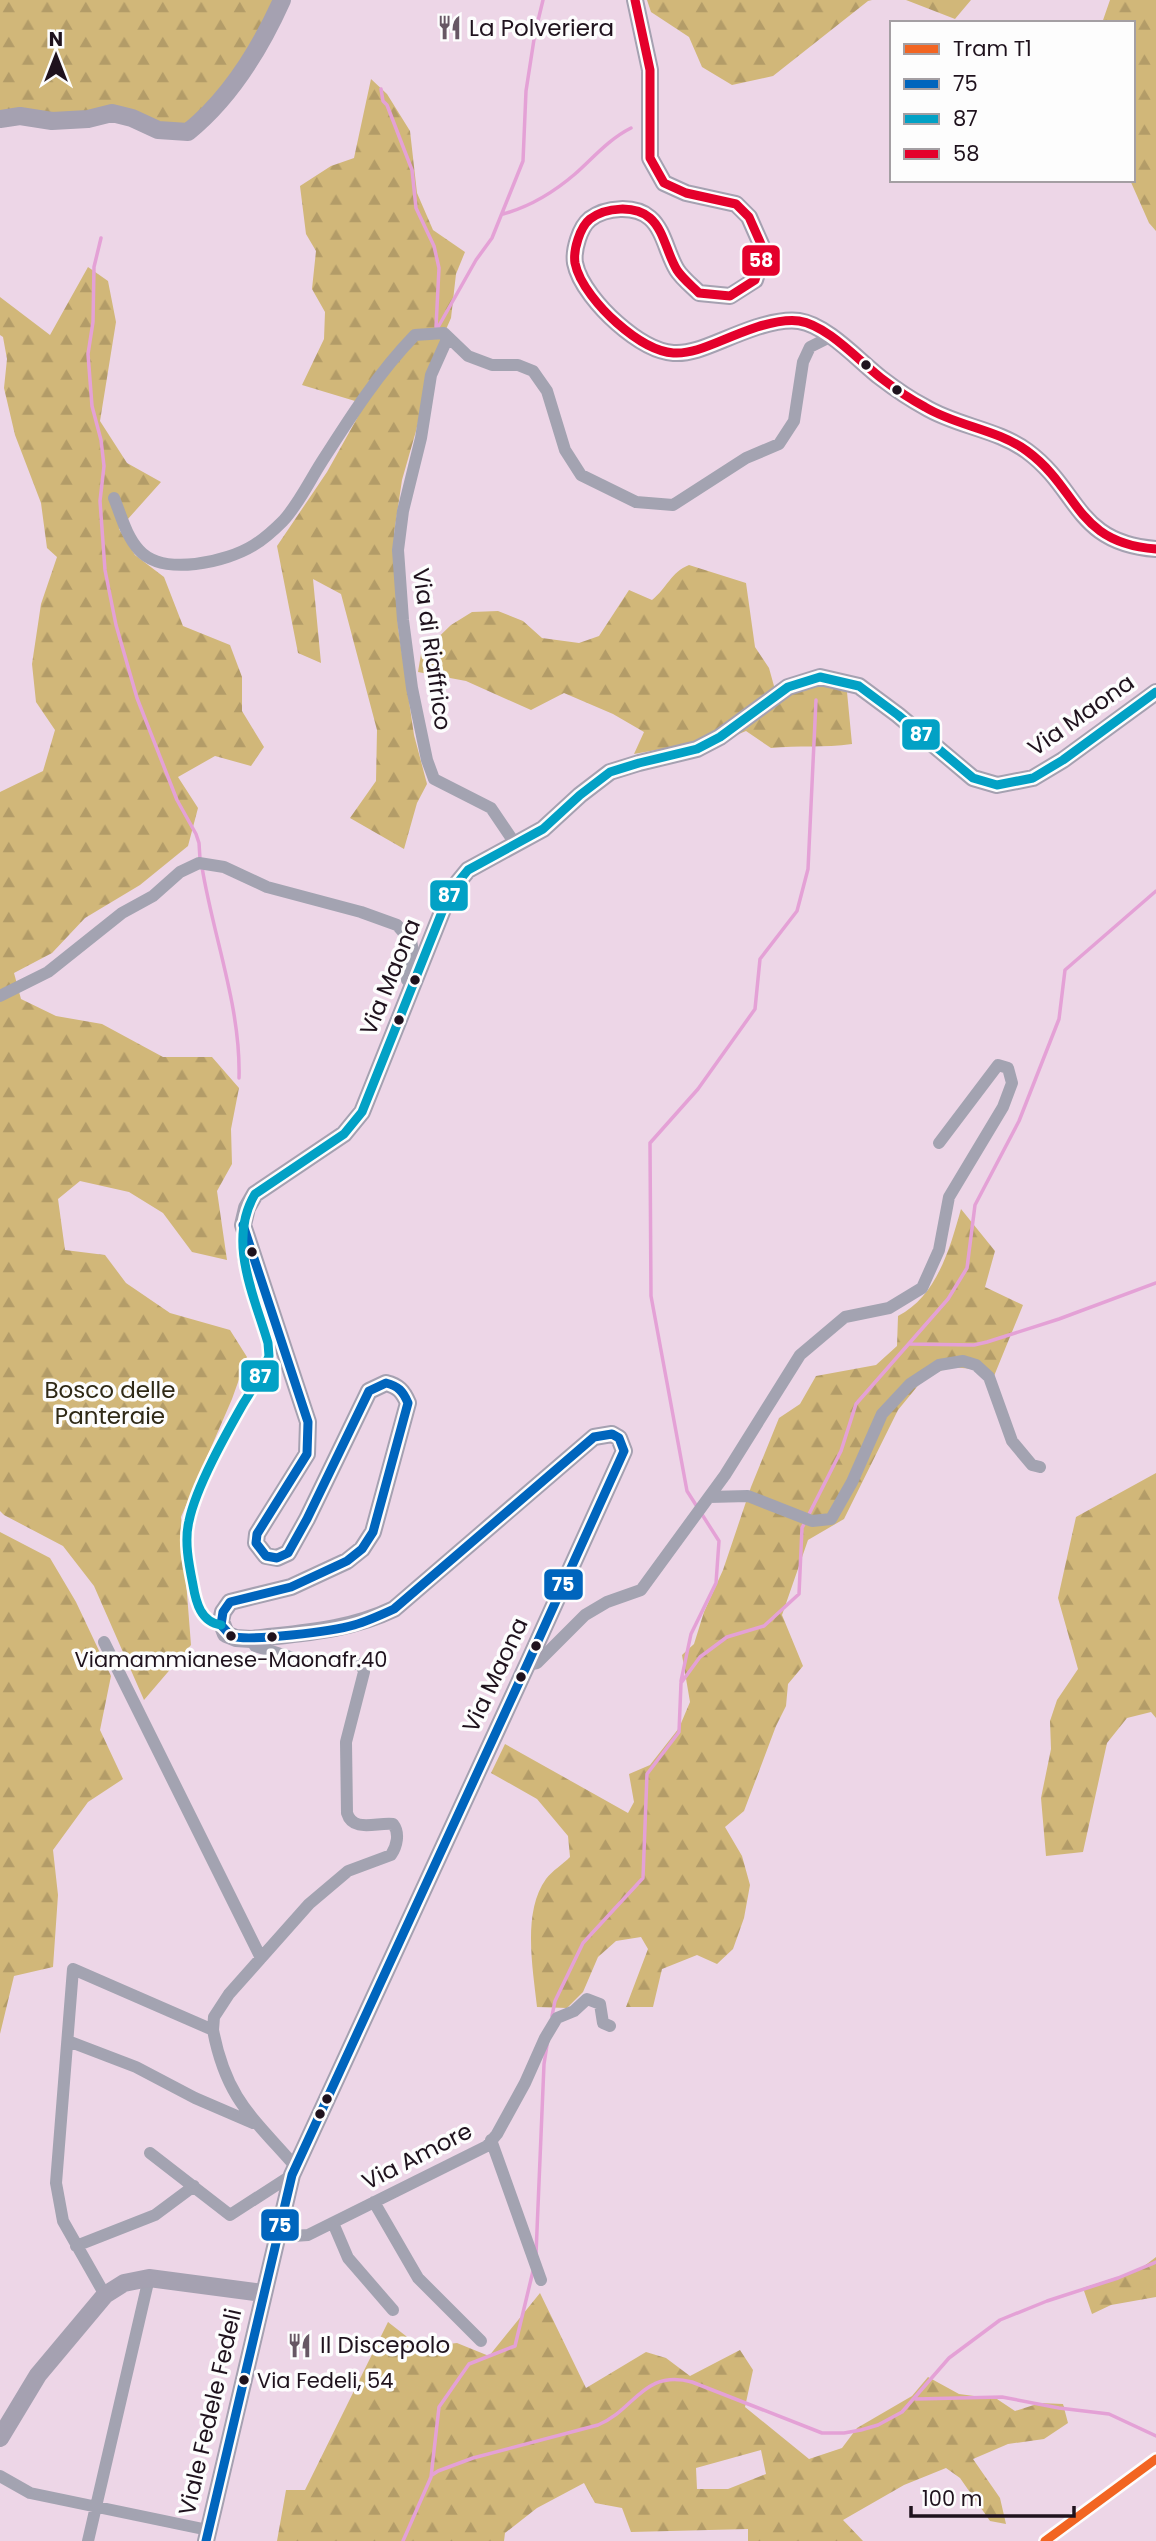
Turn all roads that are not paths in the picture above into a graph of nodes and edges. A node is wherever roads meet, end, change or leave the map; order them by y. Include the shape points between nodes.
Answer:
1 (282, 0) edge
2 (635, 0) edge
3 (0, 119) edge
4 (448, 337) junction
5 (830, 337) junction
6 (114, 498) dead end
7 (1156, 549) edge
8 (1156, 692) edge
9 (516, 845) junction
10 (0, 996) edge
11 (403, 1006) junction
12 (939, 1143) dead end
13 (243, 1225) junction
14 (1040, 1467) dead end
15 (709, 1497) junction
16 (221, 1625) junction
17 (251, 1639) junction
18 (104, 1642) dead end
19 (527, 1665) junction
20 (261, 1958) junction
21 (610, 2026) dead end
22 (213, 2030) junction
23 (68, 2041) junction
24 (256, 2124) junction
25 (491, 2140) junction
26 (150, 2153) dead end
27 (293, 2170) junction
28 (194, 2186) junction
29 (374, 2202) junction
30 (333, 2223) junction
31 (278, 2237) junction
32 (76, 2246) junction
33 (149, 2278) junction
34 (541, 2280) dead end
35 (263, 2293) junction
36 (105, 2295) junction
37 (393, 2310) dead end
38 (481, 2341) dead end
39 (0, 2438) edge
40 (0, 2476) edge
41 (96, 2506) junction
42 (207, 2536) edge
43 (88, 2541) edge

1 - 3 main road via 268,33 239,76 209,115 188,132 158,130 112,113 52,121 20,116
2 - 5 main road via 650,70 650,158 664,183 736,204 752,223 764,251 755,280 730,296 699,293 677,270 651,219 632,208 610,211 590,219 577,240 575,262 587,289 615,322 646,346 663,352 702,349 774,322 799,321
4 - 5 street via 468,356 492,365 533,370 547,391 565,450 582,475 636,502 673,505 747,458 779,444 794,421 803,362 810,347
4 - 6 street via 444,333 415,335 405,345 284,520 253,546 204,564 157,562 140,552 128,535
4 - 9 street, Via di Riaffrico via 431,375 403,511 398,550 402,620 426,760 434,779 491,808
5 - 7 main road via 923,407 1024,449 1103,535
8 - 9 main road, Via Maona via 1033,778 997,785 973,778 859,686 820,677 788,687 697,749 610,772
9 - 11 main road, Via Maona via 468,870 450,892
10 - 11 street via 48,972 121,913 199,863 225,867 267,887 397,925 411,940 413,951
11 - 13 main road, Via Maona via 362,1112 344,1134 255,1194
12 - 15 street via 998,1065 1008,1068 1012,1083 1003,1107 949,1198 939,1250 922,1288 889,1308 845,1317 800,1355
13 - 16 street, Via Maona via 243,1257 269,1356 194,1501 188,1523 195,1601 212,1624
13 - 16 main road via 308,1422 307,1454 257,1534 261,1553 277,1558 288,1553 369,1391 386,1383 397,1386 408,1404 373,1532 362,1549 347,1561 291,1587 230,1602
14 - 15 street via 1032,1465 1012,1441 989,1377 963,1361 939,1365 910,1384 882,1415 831,1519 811,1521 748,1496
15 - 19 street via 641,1590 585,1615 537,1663
16 - 17 main road, Via Maona via 231,1636
17 - 19 main road, Via Maona via 352,1626 394,1609 594,1437 611,1434 622,1444 622,1459
17 - 20 street via 255,1646 303,1661 361,1664 365,1672 346,1742 347,1813 352,1823 390,1823 397,1832 391,1855 348,1871 309,1903
18 - 20 street
19 - 27 main road, Via Maona
20 - 22 street via 217,2010
21 - 25 street, Via Amore via 603,2023 600,2004 587,1999 557,2018
22 - 23 street via 73,1969
22 - 24 street via 231,2089
23 - 24 street via 136,2067
23 - 32 street via 56,2183 63,2221
24 - 27 street
25 - 29 street, Via Amore
25 - 34 street
26 - 28 street
27 - 28 street via 230,2215
27 - 31 main road, Via Maona
28 - 32 street via 155,2215
29 - 30 street, Via Amore
29 - 38 street via 418,2278
30 - 31 street, Via Amore via 307,2235
30 - 37 street via 348,2258
31 - 35 main road, Via Maona
32 - 36 street
33 - 35 main road
33 - 36 main road via 124,2283
33 - 41 street
35 - 42 main road, Viale Fedele Fedeli
36 - 39 main road via 38,2375
40 - 41 street via 30,2493
41 - 42 street
41 - 43 street

